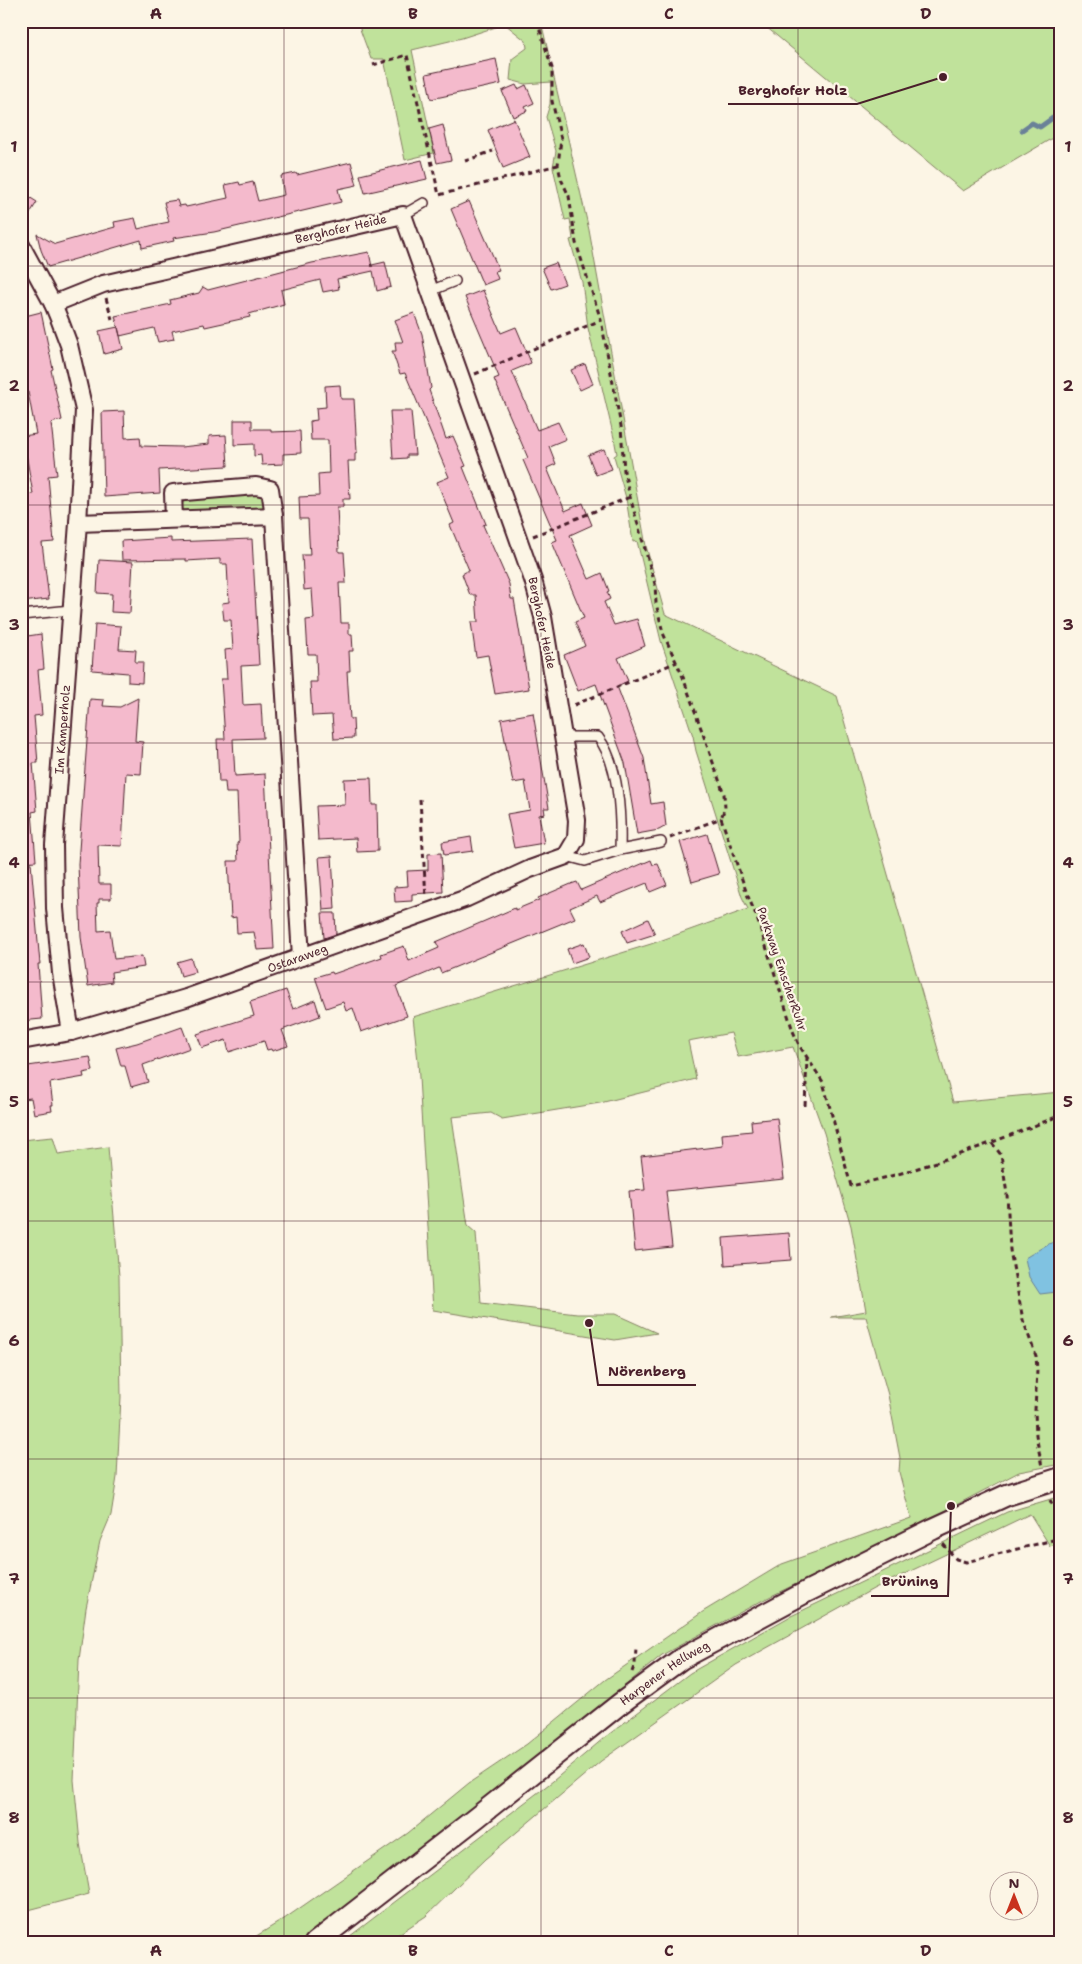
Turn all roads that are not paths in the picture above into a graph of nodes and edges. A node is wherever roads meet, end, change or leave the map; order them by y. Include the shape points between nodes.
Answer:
1 (424, 203) dead end
2 (403, 214) junction
3 (21, 245) edge
4 (455, 281) dead end
5 (430, 291) junction
6 (53, 304) junction
7 (274, 516) junction
8 (174, 519) junction
9 (78, 523) junction
10 (71, 610) junction
11 (21, 614) edge
12 (564, 737) junction
13 (661, 842) road end
14 (620, 850) junction
15 (566, 856) junction
16 (301, 957) junction
17 (71, 1032) junction
18 (21, 1041) edge
19 (1061, 1478) edge
20 (315, 1943) edge

1 - 2 lane
2 - 5 street, Berghofer Heide
2 - 6 street, Berghofer Heide via 103,284
3 - 6 street
4 - 5 lane
5 - 12 street, Berghofer Heide via 533,580 543,617
6 - 9 street via 69,345 84,410
7 - 8 street
7 - 8 street via 270,489 256,486 173,493
7 - 16 street
8 - 9 street
9 - 10 street, Im Kamperholz
10 - 11 lane
10 - 17 street, Im Kamperholz via 54,845 60,973
12 - 14 lane via 598,736 607,748 621,822
12 - 15 street, Berghofer Heide via 577,820 576,839
13 - 14 lane
14 - 15 lane via 585,860
15 - 16 street, Ostaraweg via 427,912
16 - 17 street, Ostaraweg via 186,998
17 - 18 street, Ostaraweg
19 - 20 street, Harpener Hellweg via 1007,1495 933,1529 681,1659

